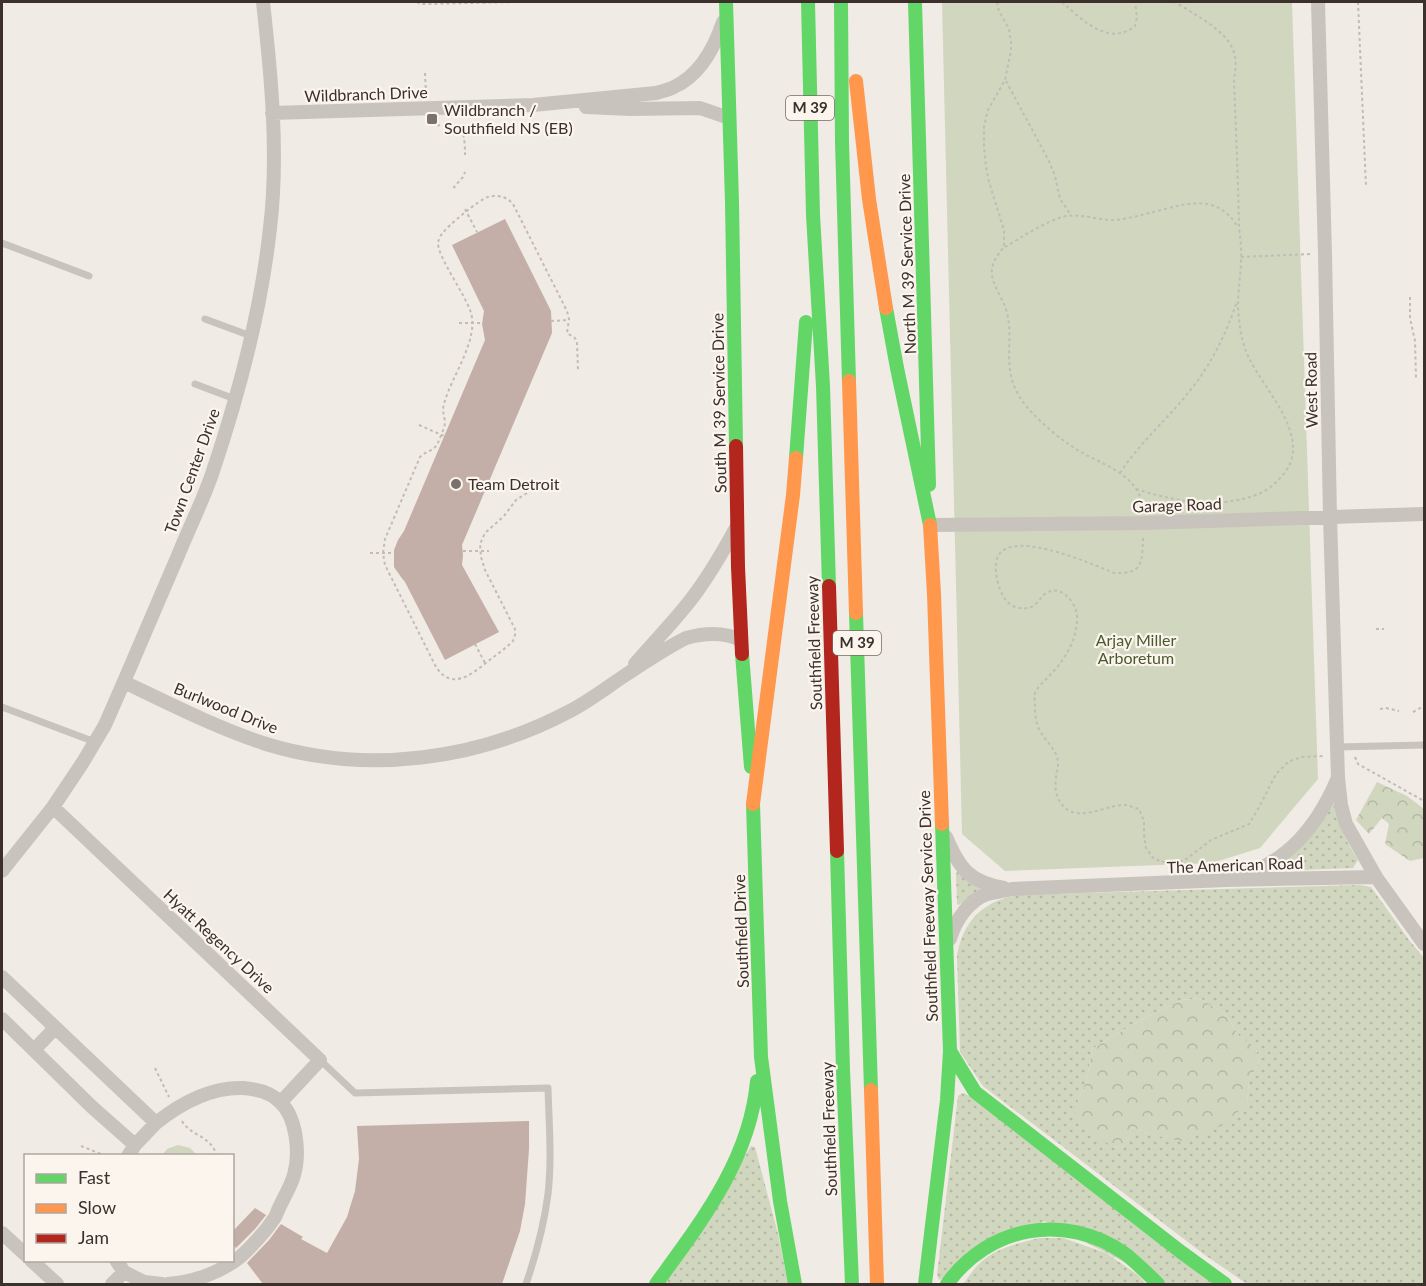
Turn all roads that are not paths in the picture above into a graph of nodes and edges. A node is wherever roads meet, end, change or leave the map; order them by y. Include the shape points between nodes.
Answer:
1 (262, 2) edge
2 (808, 2) edge
3 (841, 2) edge
4 (848, 2) edge
5 (915, 2) edge
6 (1318, 2) edge
7 (726, 8) edge
8 (533, 105) junction
9 (272, 113) junction
10 (729, 118) junction
11 (813, 215) junction
12 (2, 243) edge
13 (88, 276) dead end
14 (205, 319) dead end
15 (251, 336) junction
16 (195, 384) dead end
17 (236, 399) junction
18 (1425, 514) edge
19 (1330, 517) junction
20 (930, 525) junction
21 (737, 526) junction
22 (741, 640) junction
23 (623, 676) junction
24 (124, 682) junction
25 (2, 707) edge
26 (95, 742) junction
27 (1425, 745) edge
28 (1333, 752) junction
29 (1338, 778) junction
30 (753, 804) junction
31 (53, 807) junction
32 (942, 828) junction
33 (2, 871) edge
34 (1376, 877) junction
35 (1226, 880) junction
36 (1012, 889) junction
37 (1425, 944) edge
38 (946, 954) junction
39 (2, 977) edge
40 (2, 1019) edge
41 (55, 1028) junction
42 (34, 1050) junction
43 (950, 1051) junction
44 (761, 1057) junction
45 (320, 1060) junction
46 (281, 1102) junction
47 (156, 1123) junction
48 (132, 1150) edge
49 (2, 1233) edge
50 (24, 1253) edge
51 (33, 1262) edge
52 (120, 1266) edge
53 (57, 1284) edge
54 (112, 1284) edge
55 (162, 1284) edge
56 (168, 1284) edge
57 (526, 1284) edge
58 (656, 1284) edge
59 (795, 1284) edge
60 (852, 1284) edge
61 (877, 1284) edge
62 (926, 1284) edge
63 (947, 1284) edge
64 (1158, 1284) edge
65 (1225, 1284) edge

1 - 9 street, Town Center Drive
2 - 11 main road, Southfield Freeway / M 39
3 - 61 main road, M 39
4 - 20 main road via 871,218
5 - 20 main road, North M 39 Service Drive
6 - 19 street, West Road
7 - 8 street, Wildbranch Drive via 716,43 697,69 674,87 656,93
7 - 10 main road, South M 39 Service Drive
8 - 9 street, Wildbranch Drive
8 - 10 street, Wildbranch Drive via 700,108
9 - 15 street, Town Center Drive via 270,227
10 - 21 main road, South M 39 Service Drive
11 - 30 main road via 798,448
11 - 60 main road, Southfield Freeway / M 39 via 823,398
12 - 13 lane
14 - 15 lane
15 - 17 street, Town Center Drive
16 - 17 lane
17 - 24 street, Town Center Drive via 211,477
18 - 19 street, Garage Road
19 - 20 street, Garage Road
19 - 28 street, West Road
20 - 32 main road, Southfield Freeway Service Drive
21 - 22 main road, South M 39 Service Drive
21 - 23 street, Burlwood Drive via 698,591
22 - 23 street, Burlwood Drive via 725,635 694,635
22 - 30 main road, South M 39 Service Drive
23 - 24 street, Burlwood Drive via 573,710 512,738 449,754 382,760 324,756 266,744
24 - 26 street, Town Center Drive
25 - 26 lane
26 - 31 street, Town Center Drive
27 - 28 lane
28 - 29 street, West Road
29 - 34 street, West Road via 1346,824
29 - 35 street, West Road via 1315,822 1285,854 1257,870
30 - 44 main road, Southfield Drive
31 - 33 street, Town Center Drive
31 - 45 street, Hyatt Regency Drive
32 - 36 street, The American Road via 956,858 973,877 987,885
32 - 38 main road, Southfield Freeway Service Drive
34 - 35 street, The American Road
34 - 37 street
35 - 36 street, The American Road
36 - 38 street, The American Road via 985,895 971,905 953,928
38 - 43 main road, Southfield Freeway Service Drive
39 - 41 street
40 - 42 street
41 - 42 street
41 - 47 street
42 - 48 street
43 - 62 main road, Southfield Freeway Service Drive
43 - 65 main road via 975,1092
44 - 58 main road via 753,1112 736,1160 715,1199
44 - 59 main road via 778,1191
45 - 46 street
45 - 57 lane via 355,1093 548,1088 548,1195
46 - 47 street via 253,1089 215,1091 182,1105
46 - 56 street via 291,1118 298,1155 295,1174 274,1220 230,1265 197,1279
47 - 48 street
49 - 50 street
51 - 53 street
52 - 54 street
52 - 55 street via 144,1282
63 - 64 main road via 958,1269 994,1242 1016,1233 1051,1228 1087,1234 1107,1243 1131,1258

